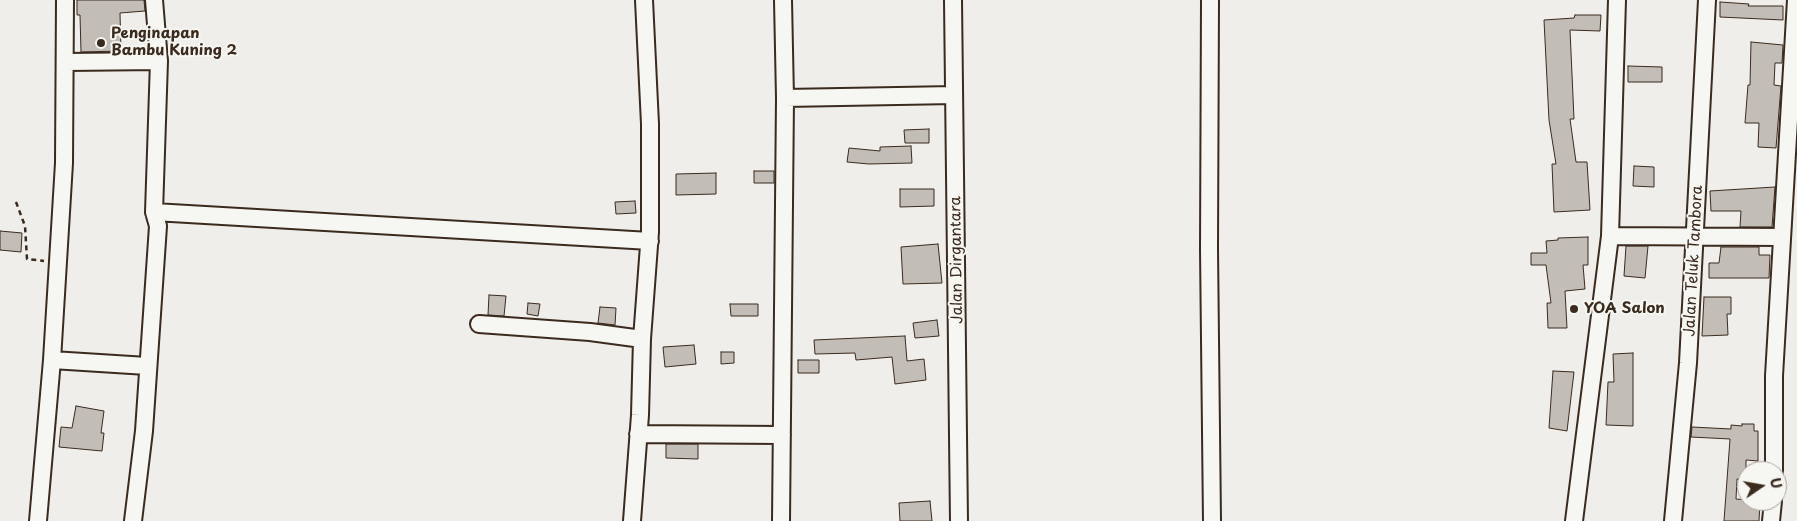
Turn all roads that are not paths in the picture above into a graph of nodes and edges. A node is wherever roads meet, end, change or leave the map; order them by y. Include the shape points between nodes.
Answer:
1 (65, 0) edge
2 (154, 0) edge
3 (644, 0) edge
4 (783, 0) edge
5 (953, 0) edge
6 (1210, 0) edge
7 (1617, 0) edge
8 (1707, 0) edge
9 (1796, 0) edge
10 (159, 61) junction
11 (66, 62) junction
12 (954, 95) junction
13 (785, 98) junction
14 (154, 212) junction
15 (1696, 235) junction
16 (1610, 236) junction
17 (1781, 237) junction
18 (650, 241) junction
19 (479, 324) dead end
20 (642, 339) junction
21 (52, 360) junction
22 (147, 366) junction
23 (638, 434) junction
24 (782, 435) junction
25 (1774, 461) edge
26 (38, 521) edge
27 (133, 521) edge
28 (632, 521) edge
29 (781, 521) edge
30 (959, 521) edge
31 (1212, 521) edge
32 (1574, 521) edge
33 (1673, 521) edge

1 - 11 street
2 - 10 street
3 - 18 street via 650,124
4 - 13 street
5 - 12 street, Jalan Dirgantara
6 - 31 street
7 - 16 street
8 - 15 street, Jalan Teluk Tambora
9 - 17 street
10 - 11 street
10 - 14 street
11 - 21 street via 64,163
12 - 13 street
12 - 30 street, Jalan Dirgantara
13 - 24 street
14 - 18 street
14 - 22 street via 158,226
15 - 16 street
15 - 17 street
15 - 33 street, Jalan Teluk Tambora
16 - 32 street
17 - 25 street via 1774,376
18 - 20 street
19 - 20 street
20 - 23 street
21 - 22 street
21 - 26 street
22 - 27 street via 144,431
23 - 24 street
23 - 28 street
24 - 29 street

